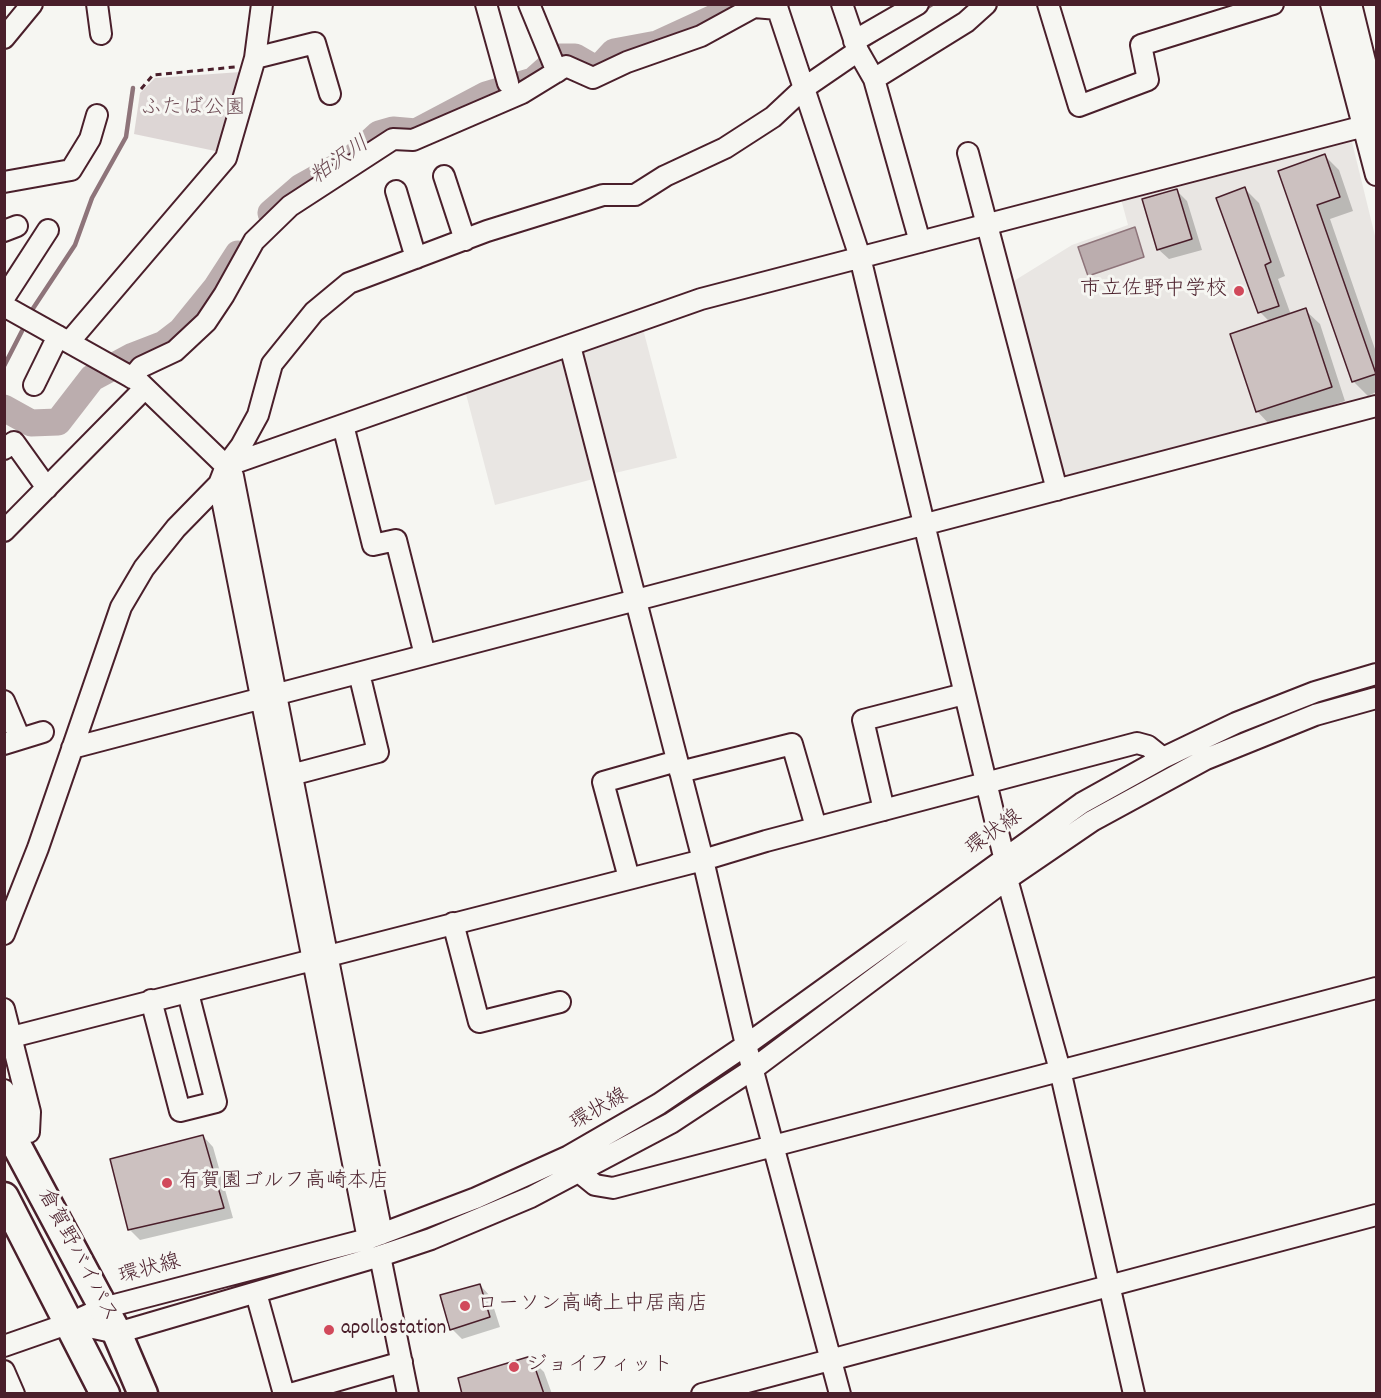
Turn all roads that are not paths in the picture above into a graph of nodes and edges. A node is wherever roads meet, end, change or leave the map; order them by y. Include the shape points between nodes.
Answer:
1 (32, 4) edge
2 (97, 4) edge
3 (262, 4) edge
4 (486, 4) edge
5 (529, 4) edge
6 (842, 4) edge
7 (918, 4) edge
8 (986, 4) edge
9 (1048, 4) edge
10 (1273, 4) edge
11 (1331, 4) edge
12 (1351, 4) edge
13 (777, 7) edge
14 (101, 34) dead end
15 (4, 38) edge
16 (856, 46) junction
17 (254, 62) junction
18 (557, 72) junction
19 (874, 79) junction
20 (508, 83) dead end
21 (804, 88) junction
22 (330, 94) dead end
23 (1377, 106) edge
24 (97, 115) dead end
25 (1370, 125) edge
26 (968, 153) dead end
27 (1377, 175) edge
28 (444, 176) dead end
29 (4, 182) edge
30 (396, 191) dead end
31 (989, 225) junction
32 (48, 230) dead end
33 (465, 240) junction
34 (920, 242) junction
35 (860, 257) junction
36 (416, 258) junction
37 (4, 298) edge
38 (4, 306) edge
39 (64, 339) junction
40 (570, 346) junction
41 (139, 383) junction
42 (34, 386) dead end
43 (1377, 406) edge
44 (343, 425) junction
45 (14, 442) edge
46 (222, 475) junction
47 (47, 488) junction
48 (1057, 490) junction
49 (923, 524) junction
50 (4, 531) edge
51 (634, 601) junction
52 (425, 655) junction
53 (359, 673) junction
54 (1377, 674) edge
55 (964, 694) junction
56 (267, 695) junction
57 (1377, 698) edge
58 (4, 701) edge
59 (43, 732) dead end
60 (12, 741) edge
61 (72, 747) junction
62 (1163, 758) junction
63 (678, 767) junction
64 (291, 775) junction
65 (987, 783) junction
66 (884, 810) junction
67 (816, 828) junction
68 (1004, 857) junction
69 (703, 860) junction
70 (629, 878) junction
71 (1007, 879) junction
72 (453, 923) junction
73 (4, 934) edge
74 (319, 957) junction
75 (1377, 988) edge
76 (188, 993) junction
77 (151, 1000) junction
78 (560, 1002) dead end
79 (4, 1009) edge
80 (8, 1038) edge
81 (746, 1045) junction
82 (753, 1069) junction
83 (1060, 1070) junction
84 (4, 1090) edge
85 (17, 1133) edge
86 (774, 1146) junction
87 (579, 1172) junction
88 (7, 1206) edge
89 (1377, 1215) edge
90 (375, 1237) junction
91 (380, 1256) junction
92 (1108, 1284) junction
93 (256, 1293) junction
94 (103, 1308) junction
95 (70, 1323) junction
96 (117, 1333) junction
97 (4, 1346) edge
98 (831, 1360) junction
99 (402, 1362) junction
100 (4, 1371) edge
101 (14, 1394) edge
102 (105, 1394) edge
103 (143, 1394) edge
104 (284, 1394) edge
105 (290, 1394) edge
106 (408, 1394) edge
107 (702, 1394) edge
108 (840, 1394) edge
109 (1134, 1394) edge

1 - 15 street
2 - 14 street
3 - 17 street
4 - 20 street
5 - 18 street
6 - 16 street
7 - 16 street
8 - 19 street via 966,22
9 - 10 street via 1079,106 1148,80 1141,45
11 - 25 street
12 - 23 street
13 - 18 street via 754,7 701,36 593,78 566,66
13 - 21 street
16 - 19 street
16 - 21 street
17 - 22 street via 315,43
17 - 39 street via 226,158
18 - 41 street via 522,93 413,140 393,139 290,206 254,241 206,322 175,351 141,367
19 - 34 street
21 - 33 street via 774,117 635,195 603,195
21 - 35 street
24 - 29 street via 90,139 71,170
25 - 27 street
25 - 31 street
26 - 31 street
28 - 33 street
30 - 36 street
31 - 34 street
31 - 48 street
32 - 37 street
33 - 36 street
34 - 35 street
35 - 40 street via 700,299
35 - 49 street
36 - 46 street via 349,283 314,312 272,364 258,414
38 - 39 street
39 - 41 street
39 - 42 street
40 - 44 street
40 - 51 street
41 - 46 street
41 - 47 street
43 - 48 street
44 - 46 street
44 - 52 street via 373,545 396,540
45 - 47 street
46 - 56 street via 233,476
46 - 61 street via 144,568 121,607
47 - 50 street
48 - 49 street
49 - 51 street
49 - 55 street
51 - 52 street
51 - 63 street
52 - 53 street
53 - 56 street
53 - 64 street via 378,752
54 - 62 street, 環状線 via 1273,707
55 - 65 street
55 - 66 street via 863,720
56 - 61 street
56 - 64 street
56 - 74 street
57 - 71 street, 環状線 via 1315,715 1206,759 1092,821
58 - 60 street
59 - 60 street
61 - 73 street
62 - 65 street via 1137,743
62 - 68 street, 環状線 via 1082,803
63 - 67 street via 792,744
63 - 69 street
63 - 70 street via 603,782
64 - 74 street
65 - 66 street
65 - 68 street
66 - 67 street
67 - 69 street
68 - 81 street, 環状線
69 - 70 street
69 - 81 street
70 - 72 street
71 - 82 street, 環状線
71 - 83 street
72 - 74 street
72 - 78 street via 479,1022
74 - 76 street
74 - 90 street
75 - 83 street
76 - 77 street
76 - 77 street via 216,1102 180,1111
77 - 80 street
79 - 80 street
80 - 85 street via 32,1123
81 - 82 street
81 - 90 street, 環状線 via 659,1104 568,1156 476,1198
82 - 86 street
82 - 87 street, 環状線 via 671,1123
83 - 86 street
83 - 92 street
84 - 85 street
85 - 94 highway, 倉賀野バイパス
86 - 87 street via 613,1188 596,1185
86 - 98 street
87 - 91 street, 環状線 via 481,1219
88 - 95 highway, 倉賀野バイパス
89 - 92 street
90 - 94 street, 環状線
91 - 93 street, 環状線
91 - 99 street
92 - 98 street
92 - 109 street
93 - 96 street, 環状線
93 - 104 street
94 - 95 street, 環状線
94 - 96 highway, 倉賀野バイパス
95 - 96 street, 環状線
95 - 97 street
95 - 102 highway, 倉賀野バイパス
96 - 103 highway, 倉賀野バイパス
98 - 107 street
98 - 108 street
99 - 105 street
99 - 106 street
100 - 101 street

